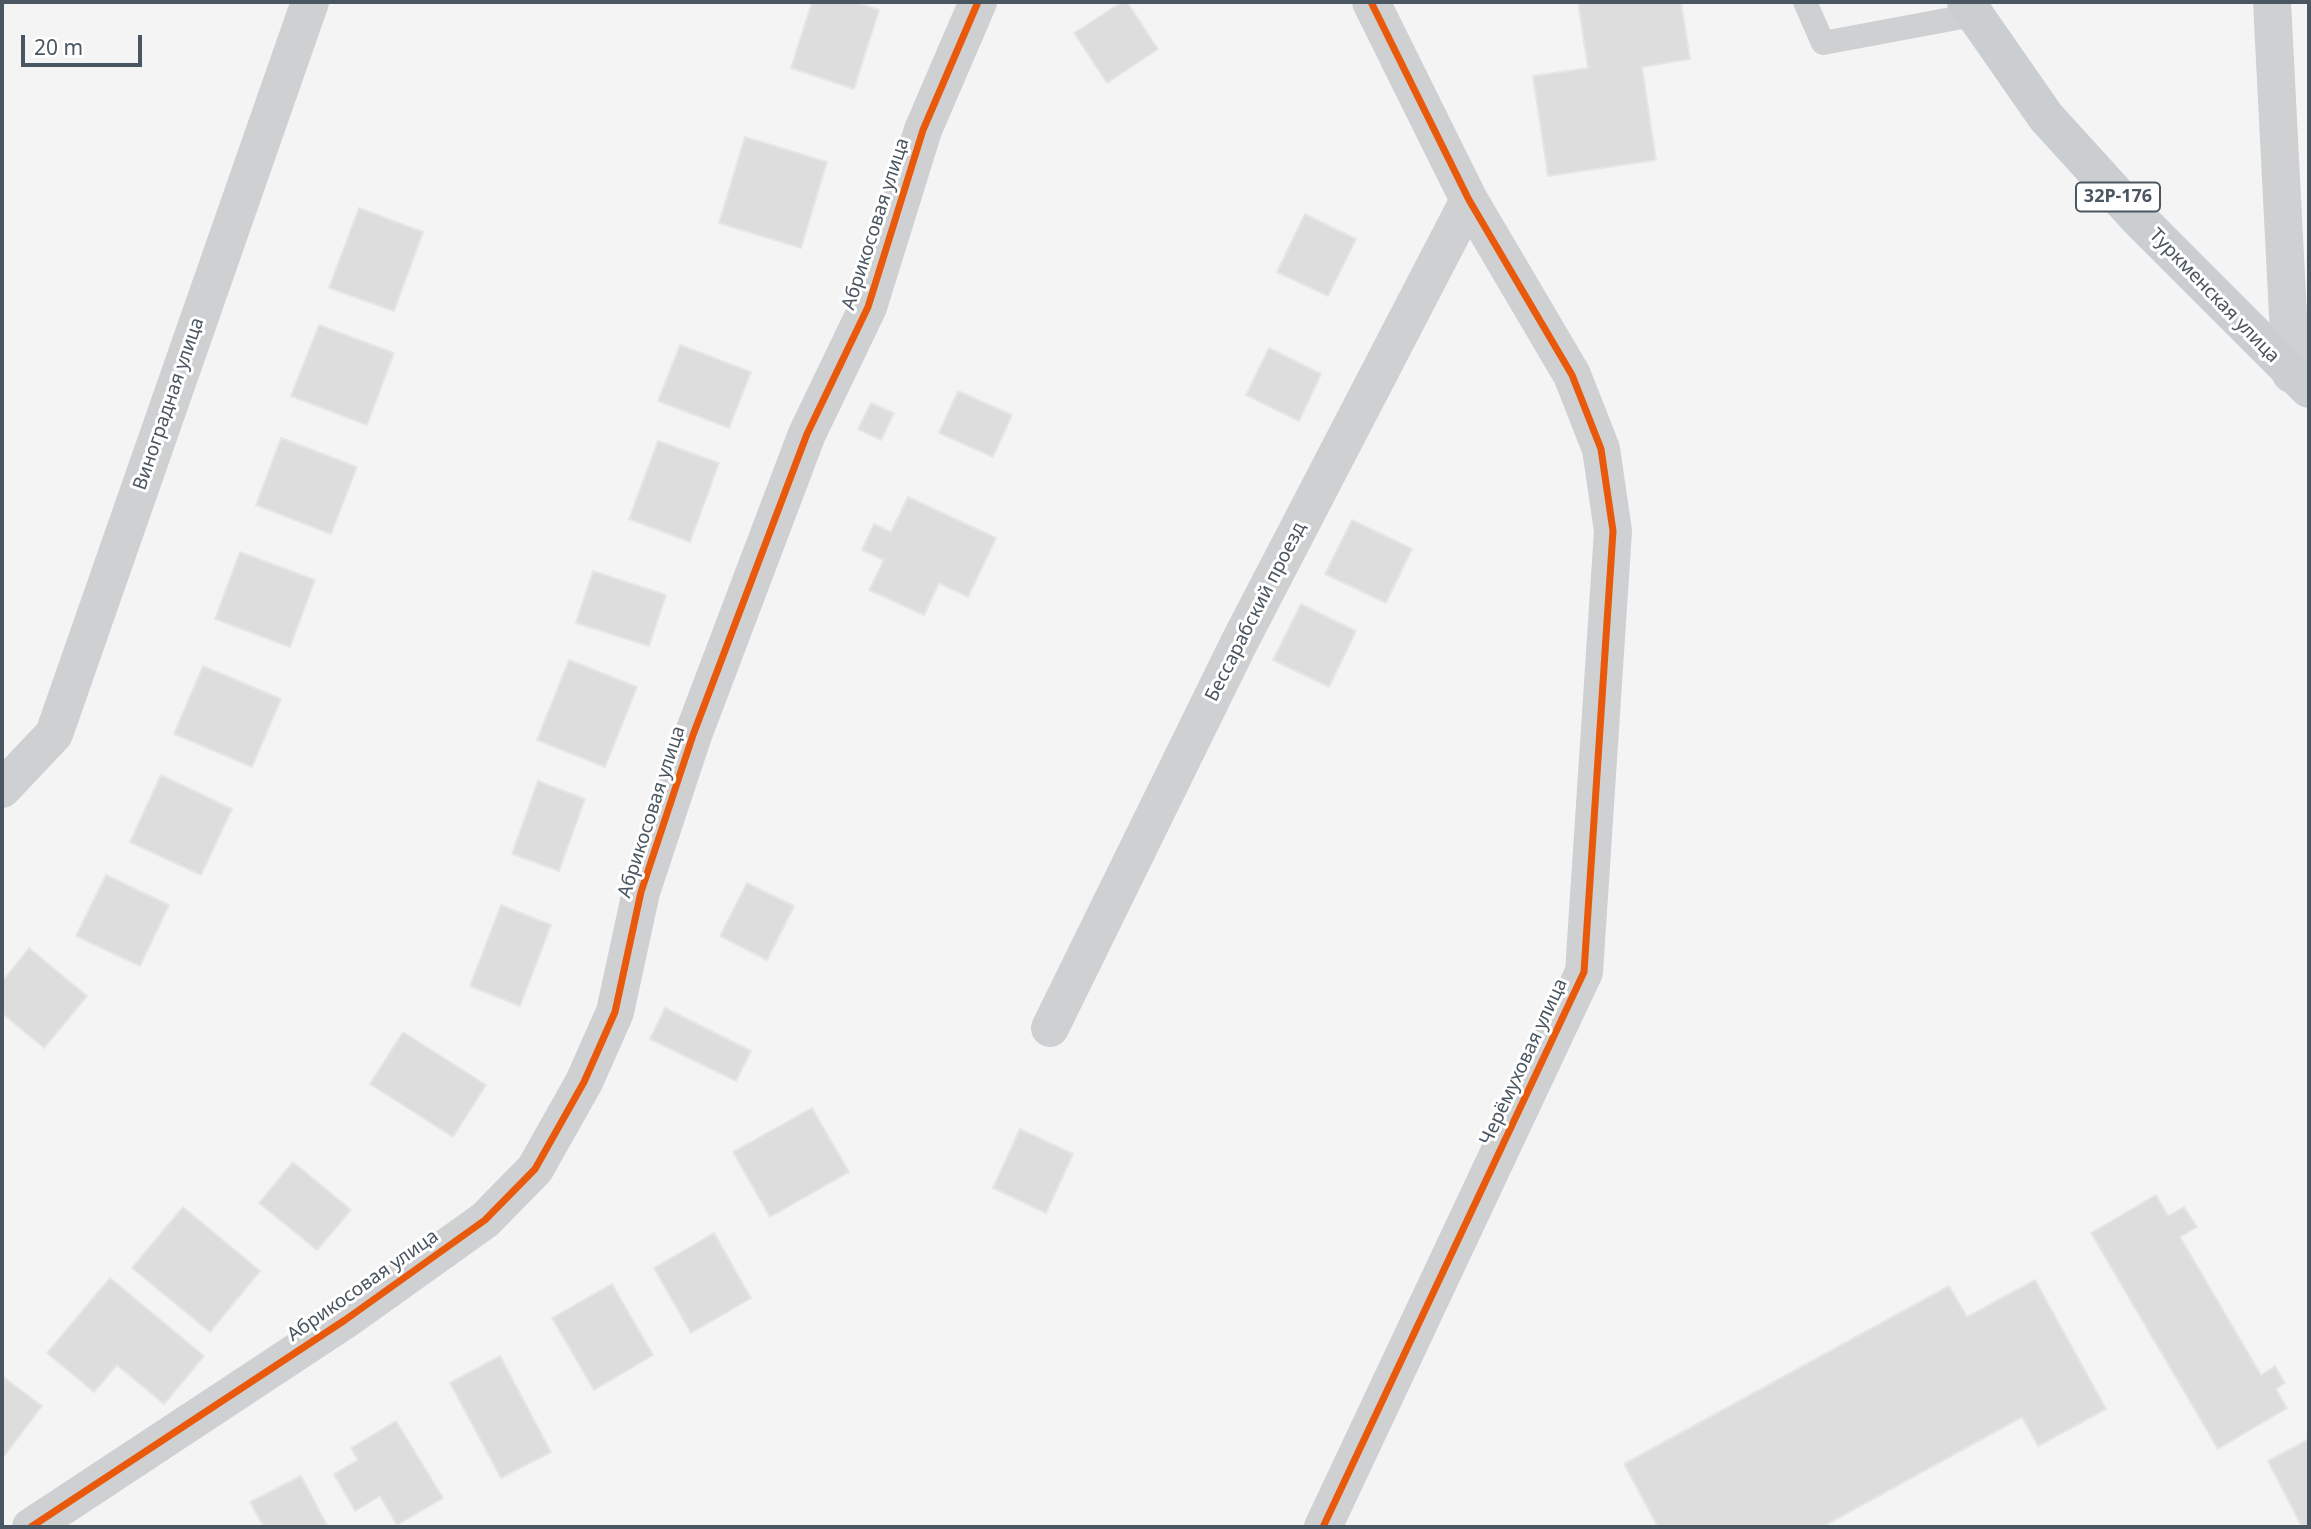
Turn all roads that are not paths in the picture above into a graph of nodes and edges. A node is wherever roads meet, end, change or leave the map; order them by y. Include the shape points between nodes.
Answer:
1 (310, 2) edge
2 (978, 2) edge
3 (1371, 2) edge
4 (1805, 2) edge
5 (2272, 2) edge
6 (1969, 8) edge
7 (1469, 200) junction
8 (2300, 382) edge
9 (2, 789) edge
10 (1050, 1028) dead end
11 (31, 1527) edge
12 (1323, 1527) edge

1 - 9 street, Виноградная улица via 54,734
2 - 11 street, Абрикосовая улица via 923,130 868,307 807,434 693,735 641,892 615,1012 584,1082 535,1169 485,1220 345,1320
3 - 7 street, Черёмуховая улица
4 - 6 lane via 1823,43
5 - 8 street
6 - 8 main road, Туркменская улица / 32Р-176 via 2046,117 2137,217
7 - 10 street, Бессарабский проезд via 1240,641
7 - 12 street, Черёмуховая улица via 1572,375 1601,449 1613,531 1584,972

